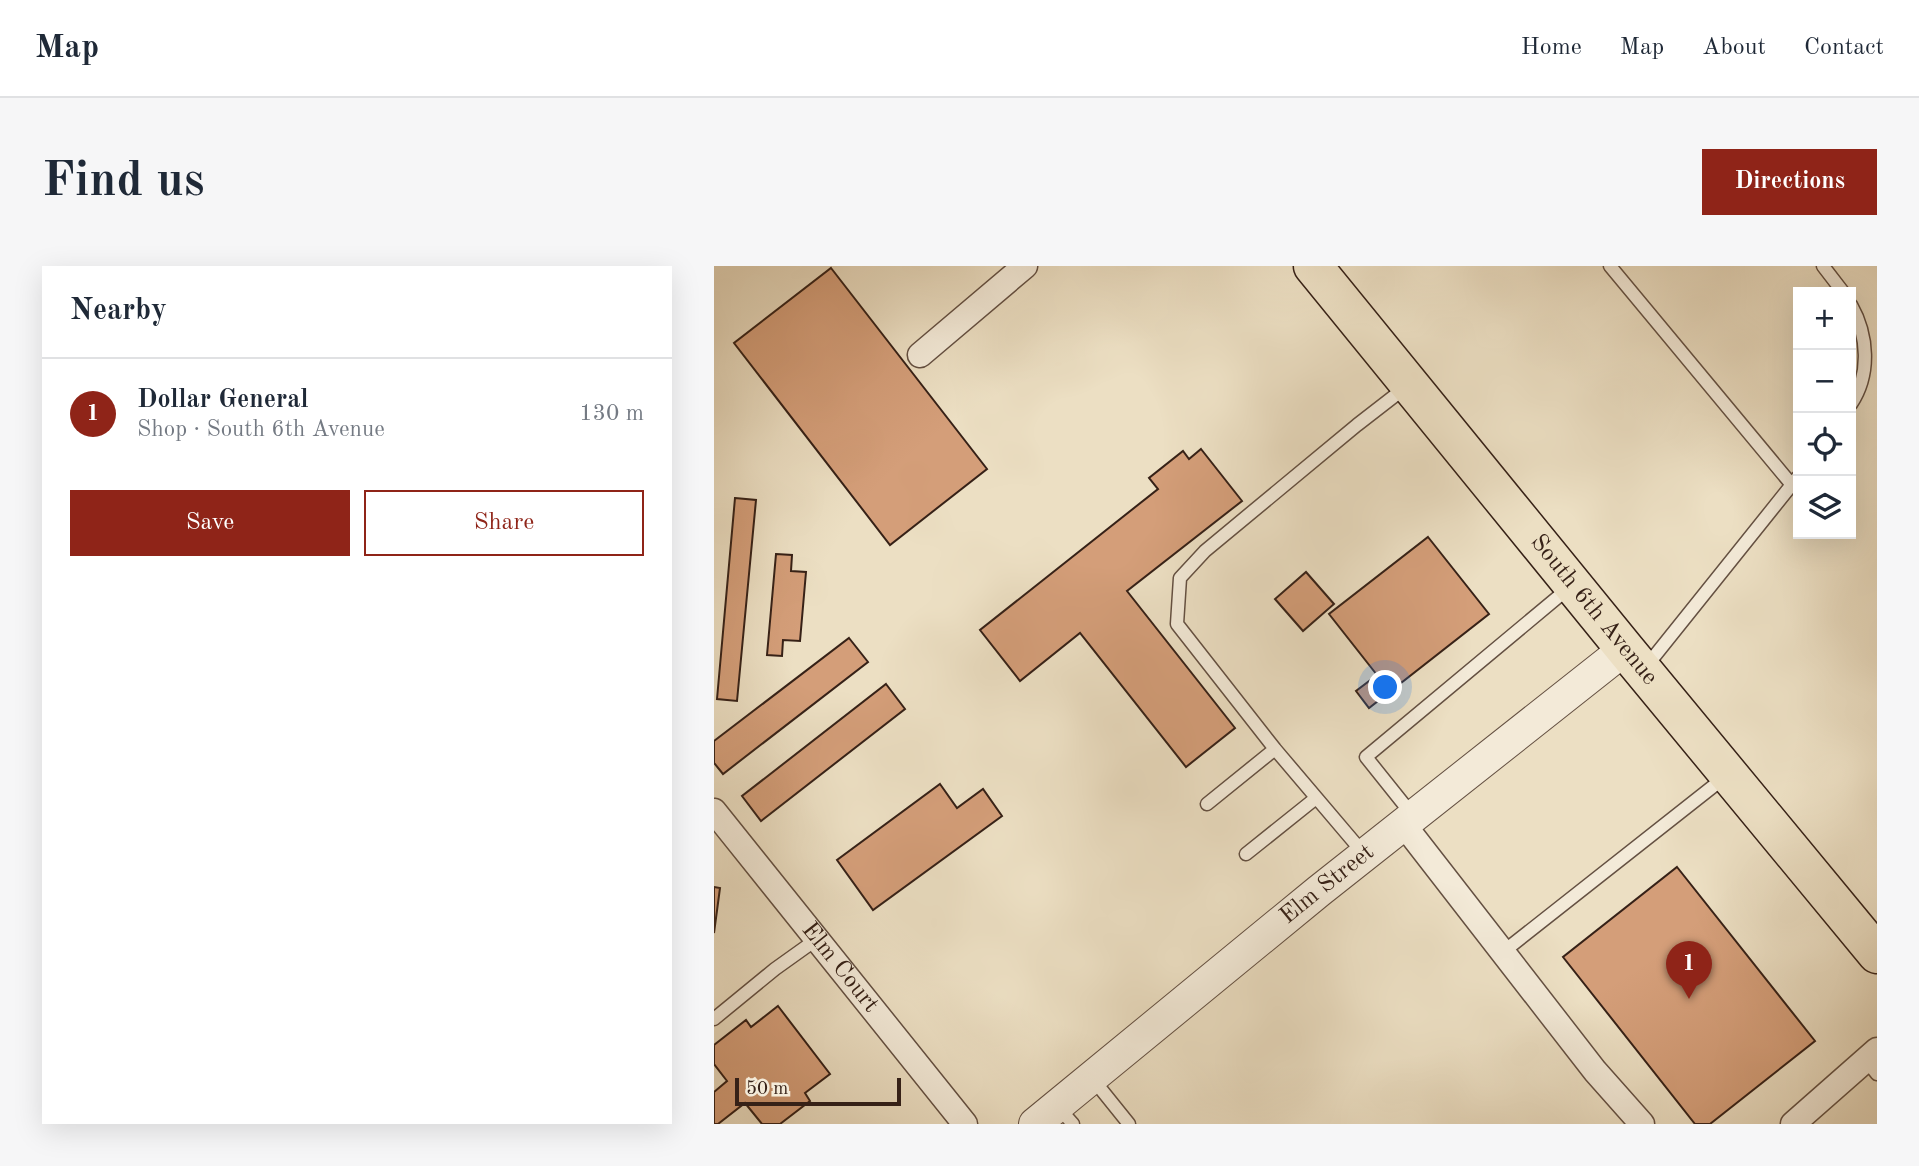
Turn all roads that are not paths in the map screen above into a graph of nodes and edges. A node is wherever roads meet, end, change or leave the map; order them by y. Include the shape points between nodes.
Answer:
1 (1025, 266) edge
2 (1313, 266) edge
3 (1610, 266) edge
4 (1824, 266) edge
5 (1839, 287) edge
6 (1856, 317) edge
7 (920, 355) dead end
8 (1409, 385) junction
9 (1856, 396) edge
10 (1793, 479) edge
11 (1793, 483) edge
12 (1572, 585) junction
13 (1634, 660) junction
14 (1275, 749) junction
15 (1728, 774) junction
16 (1316, 798) junction
17 (1207, 804) dead end
18 (714, 811) edge
19 (1409, 821) junction
20 (1246, 854) dead end
21 (1365, 855) junction
22 (817, 939) junction
23 (1503, 951) junction
24 (1877, 954) edge
25 (714, 1019) edge
26 (1873, 1062) edge
27 (1092, 1078) junction
28 (1055, 1118) edge
29 (965, 1124) edge
30 (1129, 1124) edge
31 (1642, 1124) edge
32 (1793, 1124) edge

1 - 7 street
2 - 8 main road, South 6th Avenue
3 - 10 lane
4 - 5 lane
6 - 9 lane via 1866,357
8 - 12 main road, South 6th Avenue
8 - 14 lane via 1205,551 1180,578 1177,624
11 - 13 lane
12 - 13 main road, South 6th Avenue
12 - 19 lane via 1366,757
13 - 15 main road, South 6th Avenue
13 - 19 street, Elm Street
14 - 16 lane
14 - 17 lane
15 - 23 lane
15 - 24 main road, South 6th Avenue
16 - 20 lane
16 - 21 lane
18 - 22 street, Elm Court
19 - 21 street, Elm Street
19 - 23 street
21 - 27 street, Elm Street
22 - 25 lane
22 - 29 street, Elm Court
23 - 31 street
26 - 32 street
27 - 28 street, Elm Street
27 - 30 lane

